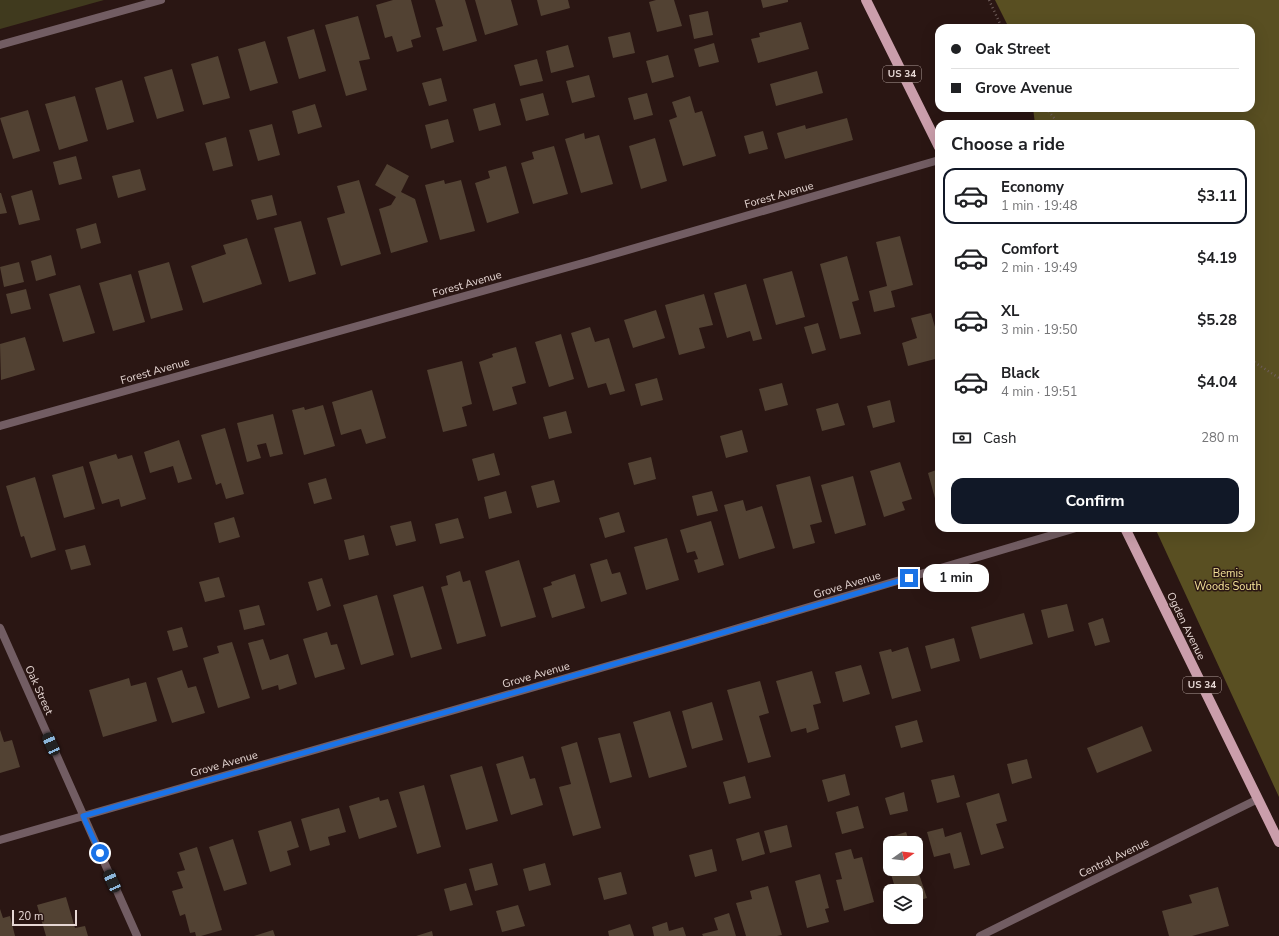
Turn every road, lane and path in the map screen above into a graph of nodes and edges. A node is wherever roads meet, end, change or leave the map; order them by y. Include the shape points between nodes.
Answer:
1 (161, 0) edge
2 (866, 0) edge
3 (989, 0) edge
4 (1000, 24) edge
5 (0, 45) edge
6 (1049, 112) edge
7 (1056, 120) edge
8 (935, 139) edge
9 (935, 161) edge
10 (1255, 363) edge
11 (1279, 378) edge
12 (0, 426) edge
13 (1063, 532) edge
14 (1127, 532) edge
15 (0, 628) edge
16 (1258, 799) junction
17 (83, 816) junction
18 (0, 840) edge
19 (1279, 842) edge
20 (137, 936) edge
21 (980, 936) edge

1 - 5 street
2 - 8 main road, US 34
3 - 4 path
6 - 7 path
9 - 12 street, Forest Avenue via 590,261
10 - 11 path
13 - 17 street, Grove Avenue via 689,643
14 - 16 main road, Ogden Avenue / US 34
15 - 17 street, Oak Street
16 - 19 main road, Ogden Avenue / US 34
16 - 21 street, Central Avenue
17 - 18 street, Grove Avenue
17 - 20 street, Oak Street

